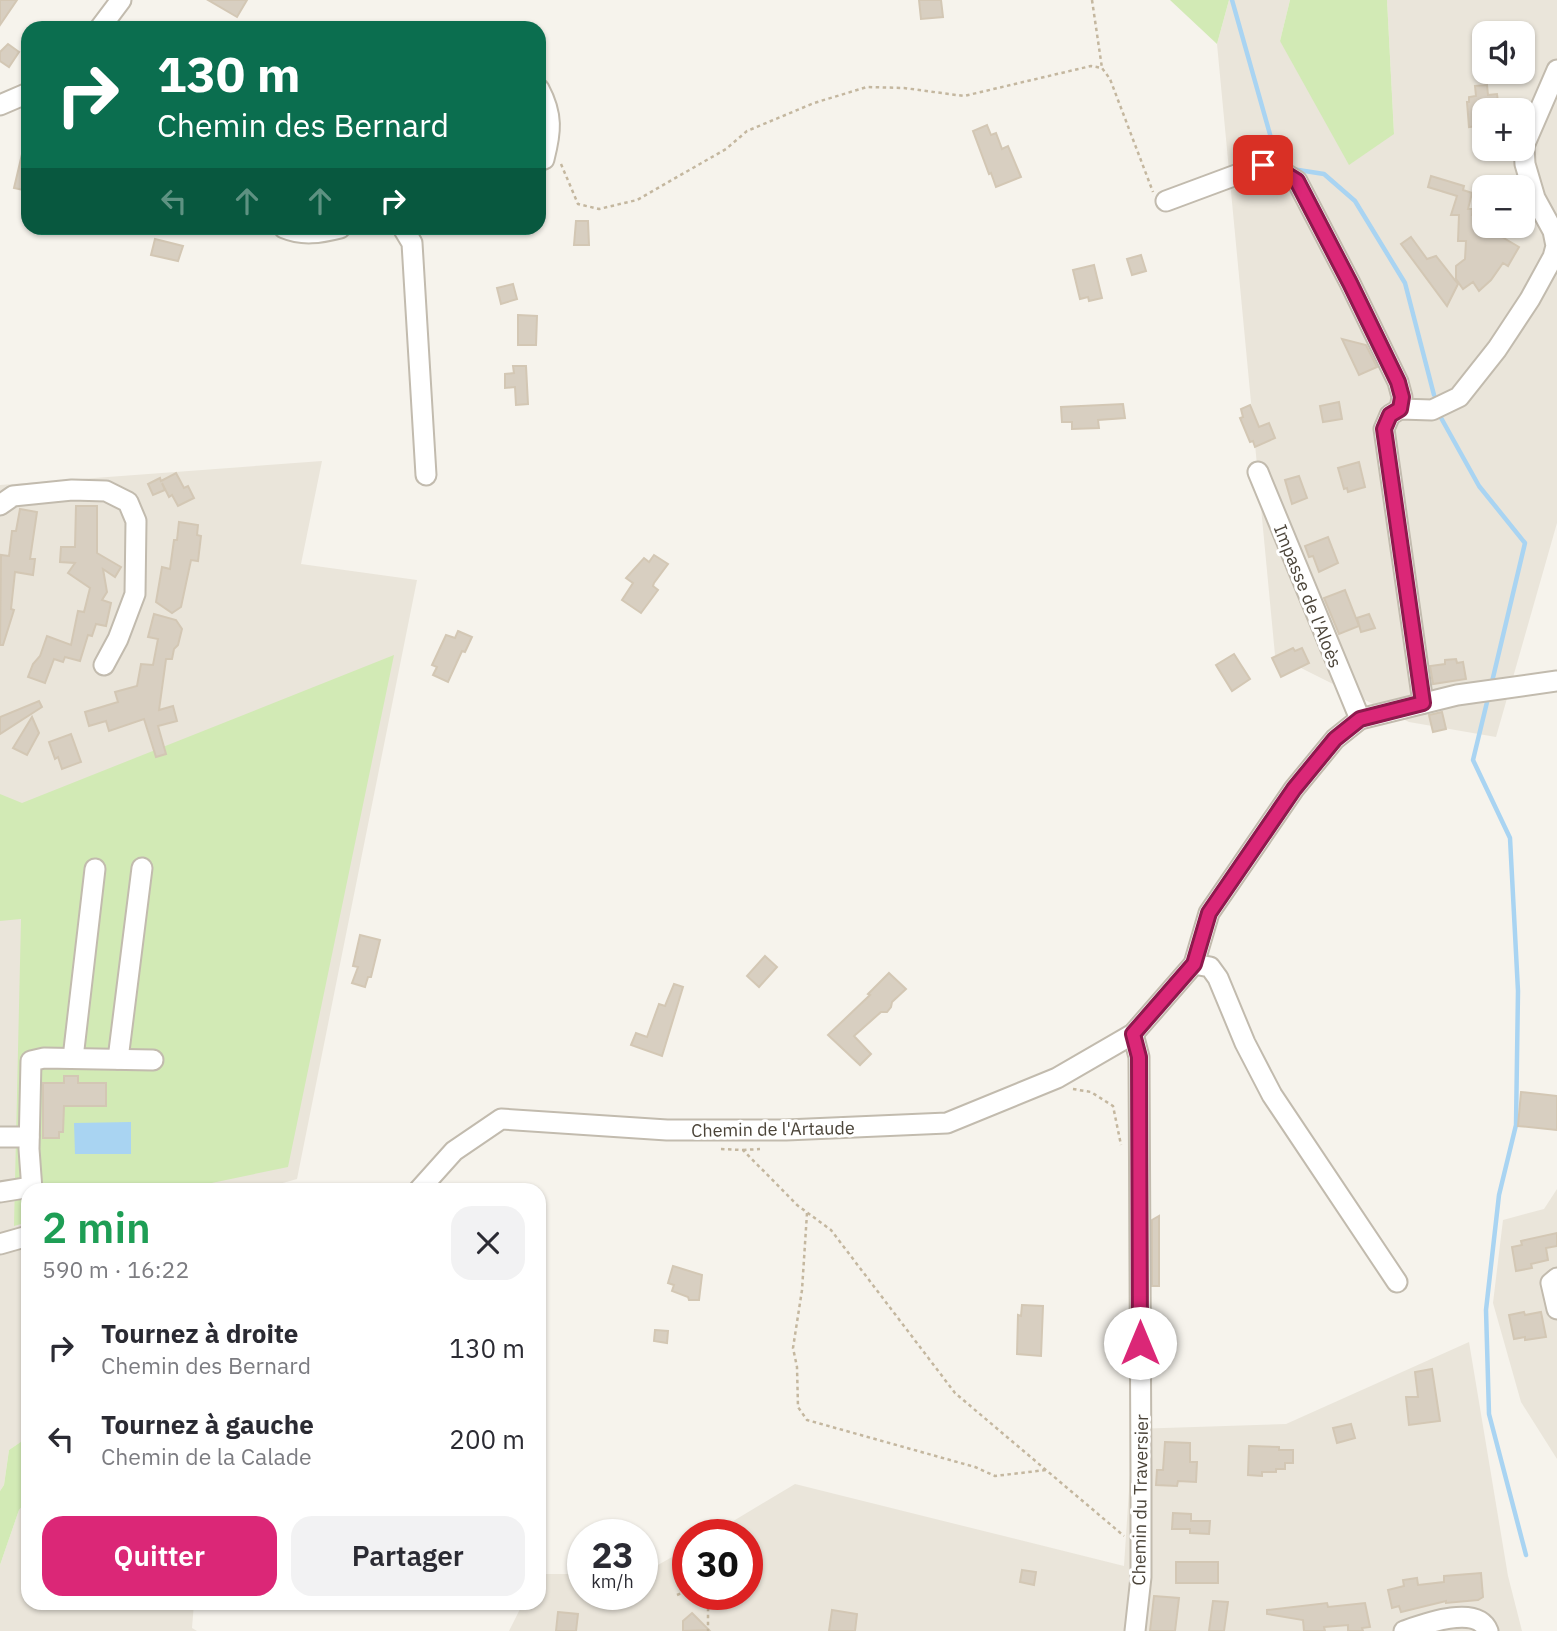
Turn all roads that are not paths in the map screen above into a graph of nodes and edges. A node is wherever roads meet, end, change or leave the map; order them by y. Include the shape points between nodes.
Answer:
1 (121, 0) edge
2 (105, 21) edge
3 (1556, 72) edge
4 (21, 96) edge
5 (546, 101) edge
6 (0, 105) edge
7 (546, 148) edge
8 (1166, 201) road end
9 (407, 235) edge
10 (1400, 409) junction
11 (1258, 472) dead end
12 (426, 475) dead end
13 (0, 505) edge
14 (104, 665) dead end
15 (1557, 681) edge
16 (1423, 703) junction
17 (1360, 719) junction
18 (142, 868) dead end
19 (95, 869) dead end
20 (1194, 964) junction
21 (1133, 1034) junction
22 (74, 1058) junction
23 (118, 1059) junction
24 (153, 1060) dead end
25 (0, 1137) edge
26 (29, 1137) junction
27 (32, 1183) edge
28 (425, 1183) edge
29 (21, 1189) edge
30 (0, 1192) edge
31 (21, 1238) edge
32 (0, 1244) edge
33 (1557, 1278) edge
34 (1397, 1282) dead end
35 (1557, 1309) edge
36 (1135, 1631) edge
37 (1404, 1631) edge
38 (1488, 1631) edge

1 - 2 street
3 - 10 street via 1524,146 1535,198 1553,231 1553,257 1497,349 1459,397 1432,410
4 - 6 street
5 - 7 street via 551,132
8 - 10 street via 1263,165 1297,181 1398,382
9 - 12 street via 412,243
10 - 16 street via 1390,415 1384,429
11 - 17 street, Impasse de l'Aloès
13 - 14 street via 13,496 72,490 106,491 128,502 136,521 135,593
15 - 16 street
16 - 17 street
17 - 20 street via 1335,739 1294,789 1209,913
18 - 23 street
19 - 22 street
20 - 21 street, Chemin de l'Artaude
20 - 34 street via 1210,967 1218,978 1272,1095
21 - 28 street, Chemin de l'Artaude via 1057,1078 947,1124 667,1130 501,1119 454,1151
21 - 36 street, Chemin du Traversier via 1139,1057 1141,1550
22 - 23 street
22 - 26 street via 31,1061
23 - 24 street
25 - 26 street
26 - 27 street
29 - 30 street
31 - 32 street
33 - 35 street via 1551,1283
37 - 38 street via 1471,1616

